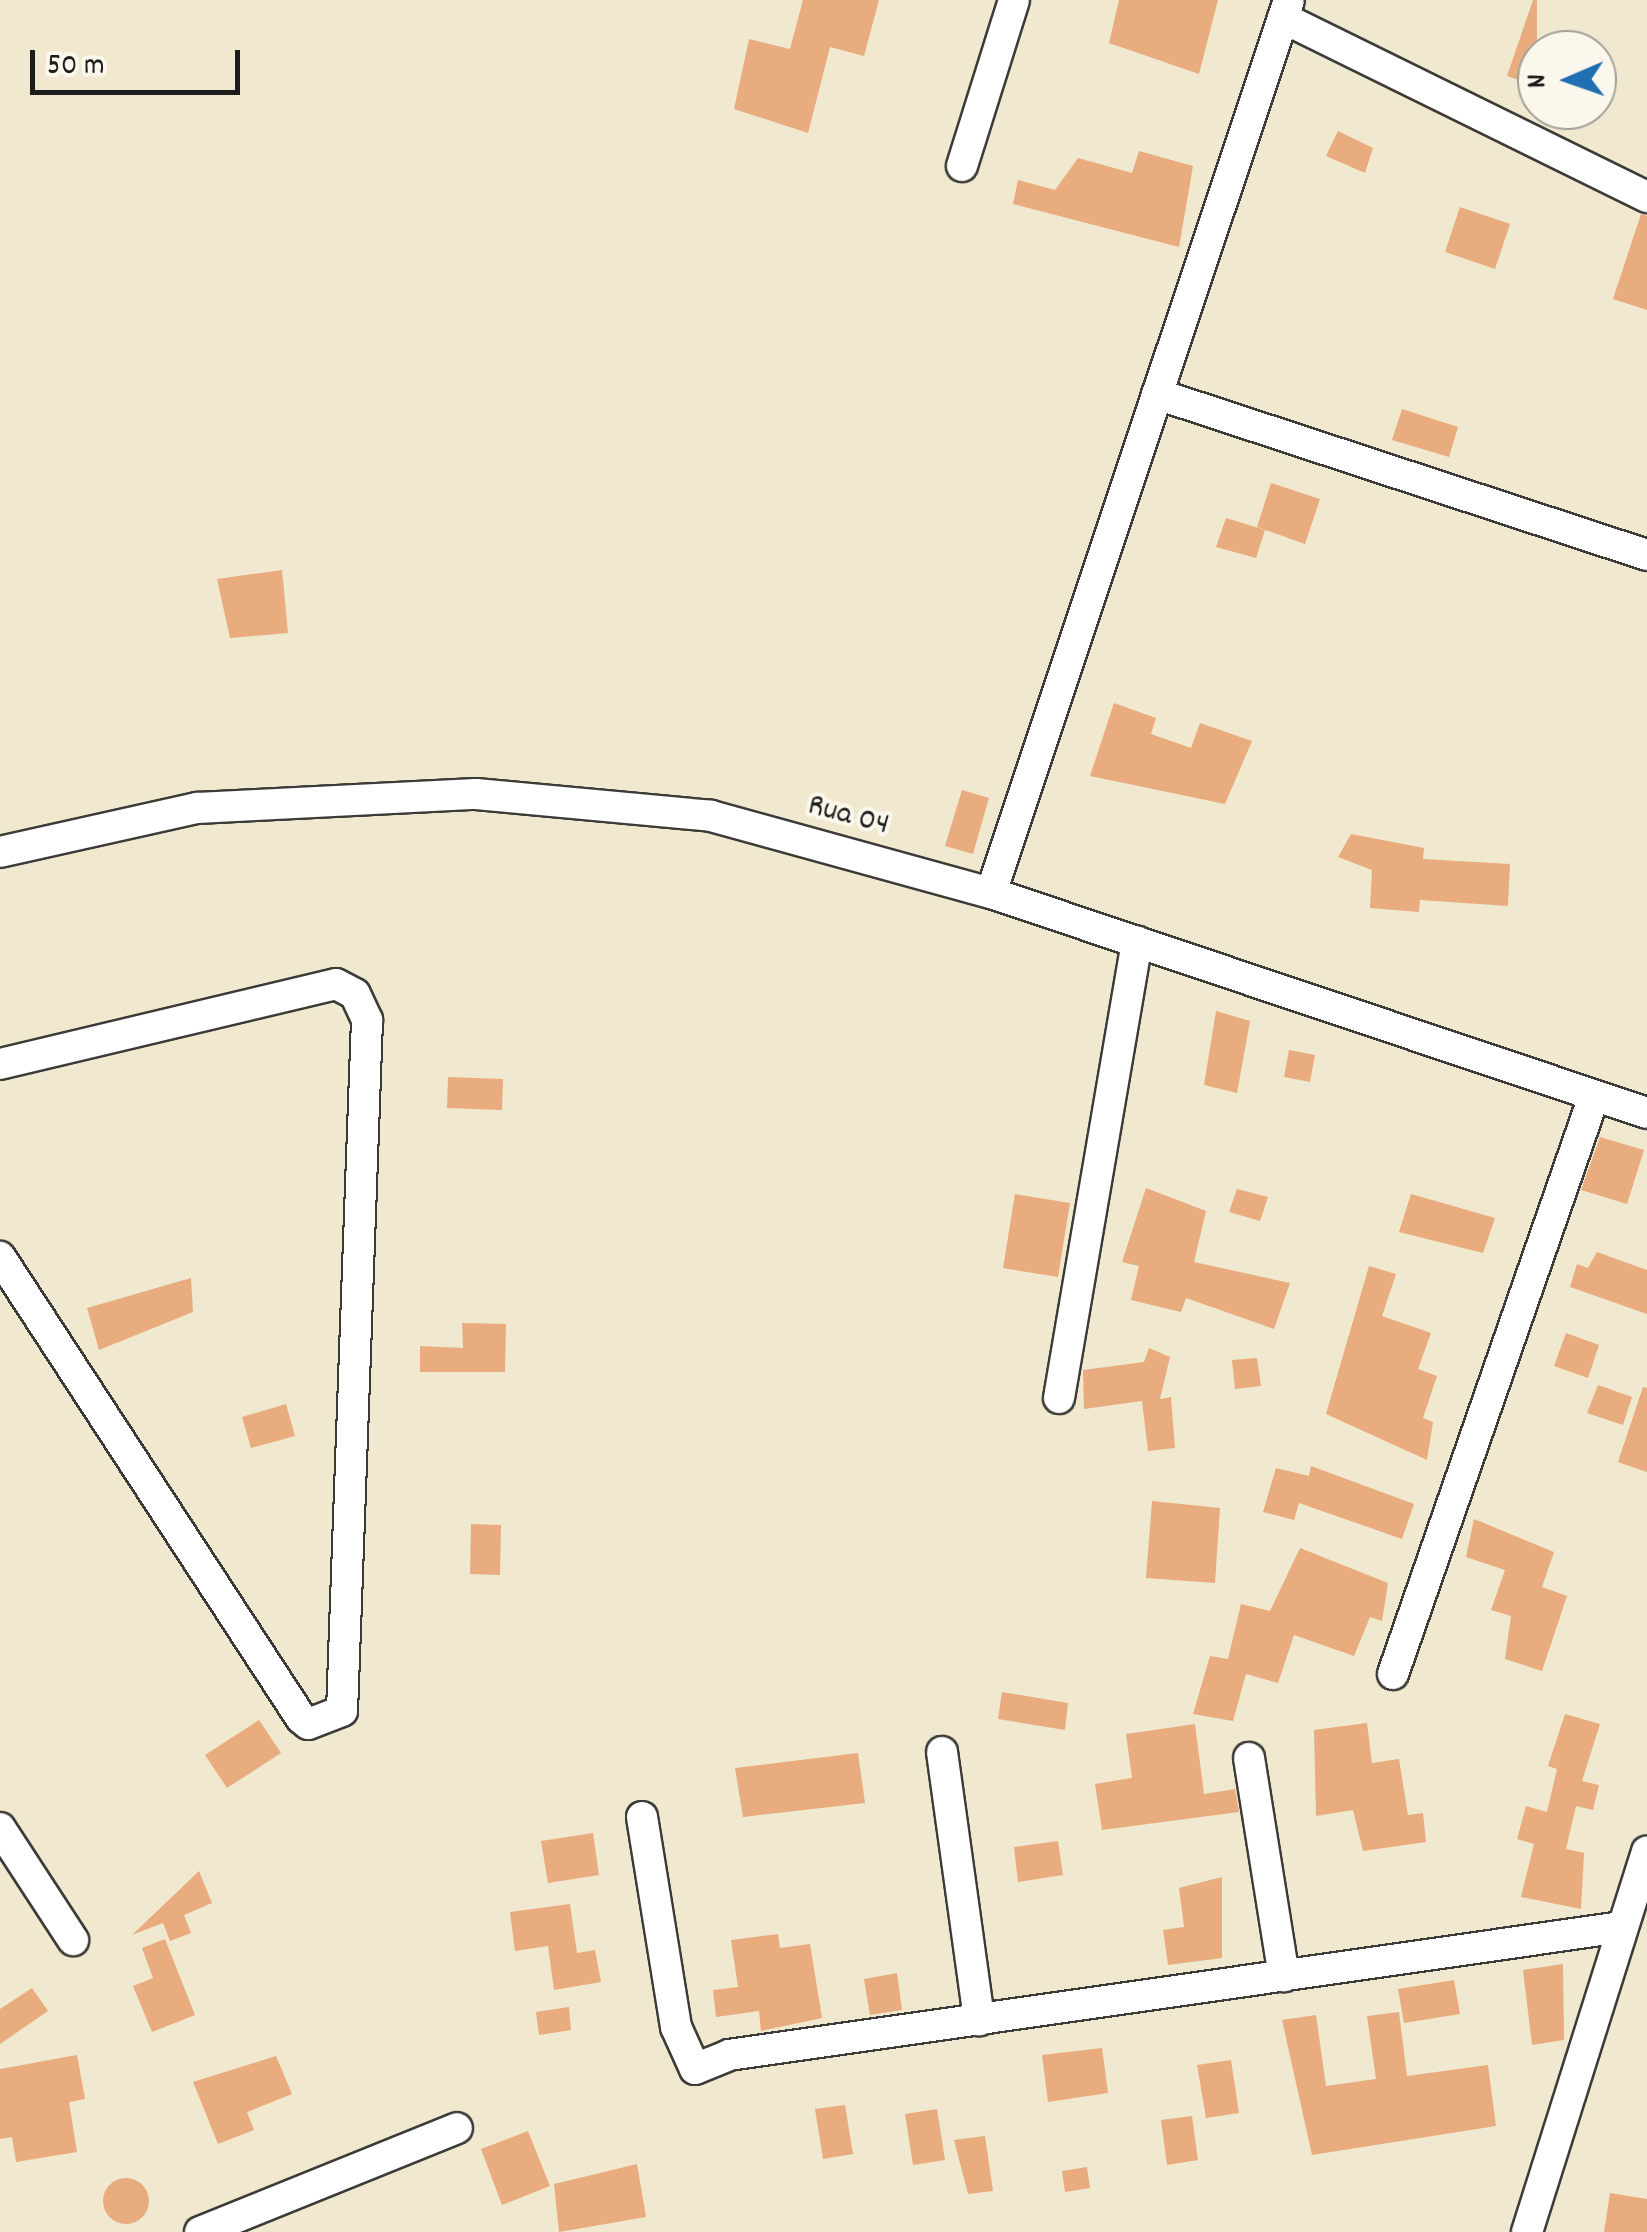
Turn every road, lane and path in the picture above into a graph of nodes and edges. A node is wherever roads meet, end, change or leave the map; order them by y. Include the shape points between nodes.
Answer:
1 (1014, 0) edge
2 (1286, 9) edge
3 (962, 166) dead end
4 (1647, 197) edge
5 (1157, 394) junction
6 (1647, 555) edge
7 (0, 852) edge
8 (992, 894) junction
9 (1137, 942) junction
10 (0, 1064) edge
11 (1594, 1096) junction
12 (1647, 1113) edge
13 (0, 1257) edge
14 (1058, 1398) dead end
15 (1393, 1674) dead end
16 (942, 1752) dead end
17 (1248, 1758) dead end
18 (642, 1817) dead end
19 (0, 1828) edge
20 (1647, 1851) edge
21 (1622, 1927) junction
22 (73, 1940) dead end
23 (1284, 1976) junction
24 (980, 2020) junction
25 (457, 2128) dead end
26 (200, 2232) edge
27 (1527, 2232) edge

1 - 3 street
2 - 4 street
2 - 5 street
5 - 6 street
5 - 8 street
7 - 8 street, Rua 04 via 197,808 476,794 711,816
8 - 9 street, Rua 04
9 - 11 street, Rua 04
9 - 14 street
10 - 13 street via 336,984 355,994 367,1020 342,1710 308,1724 301,1718
11 - 12 street, Rua 04
11 - 15 street
16 - 24 street
17 - 23 street
18 - 24 street via 676,2028 696,2069 729,2055
19 - 22 street
20 - 21 street
21 - 23 street
21 - 27 street
23 - 24 street
25 - 26 street

